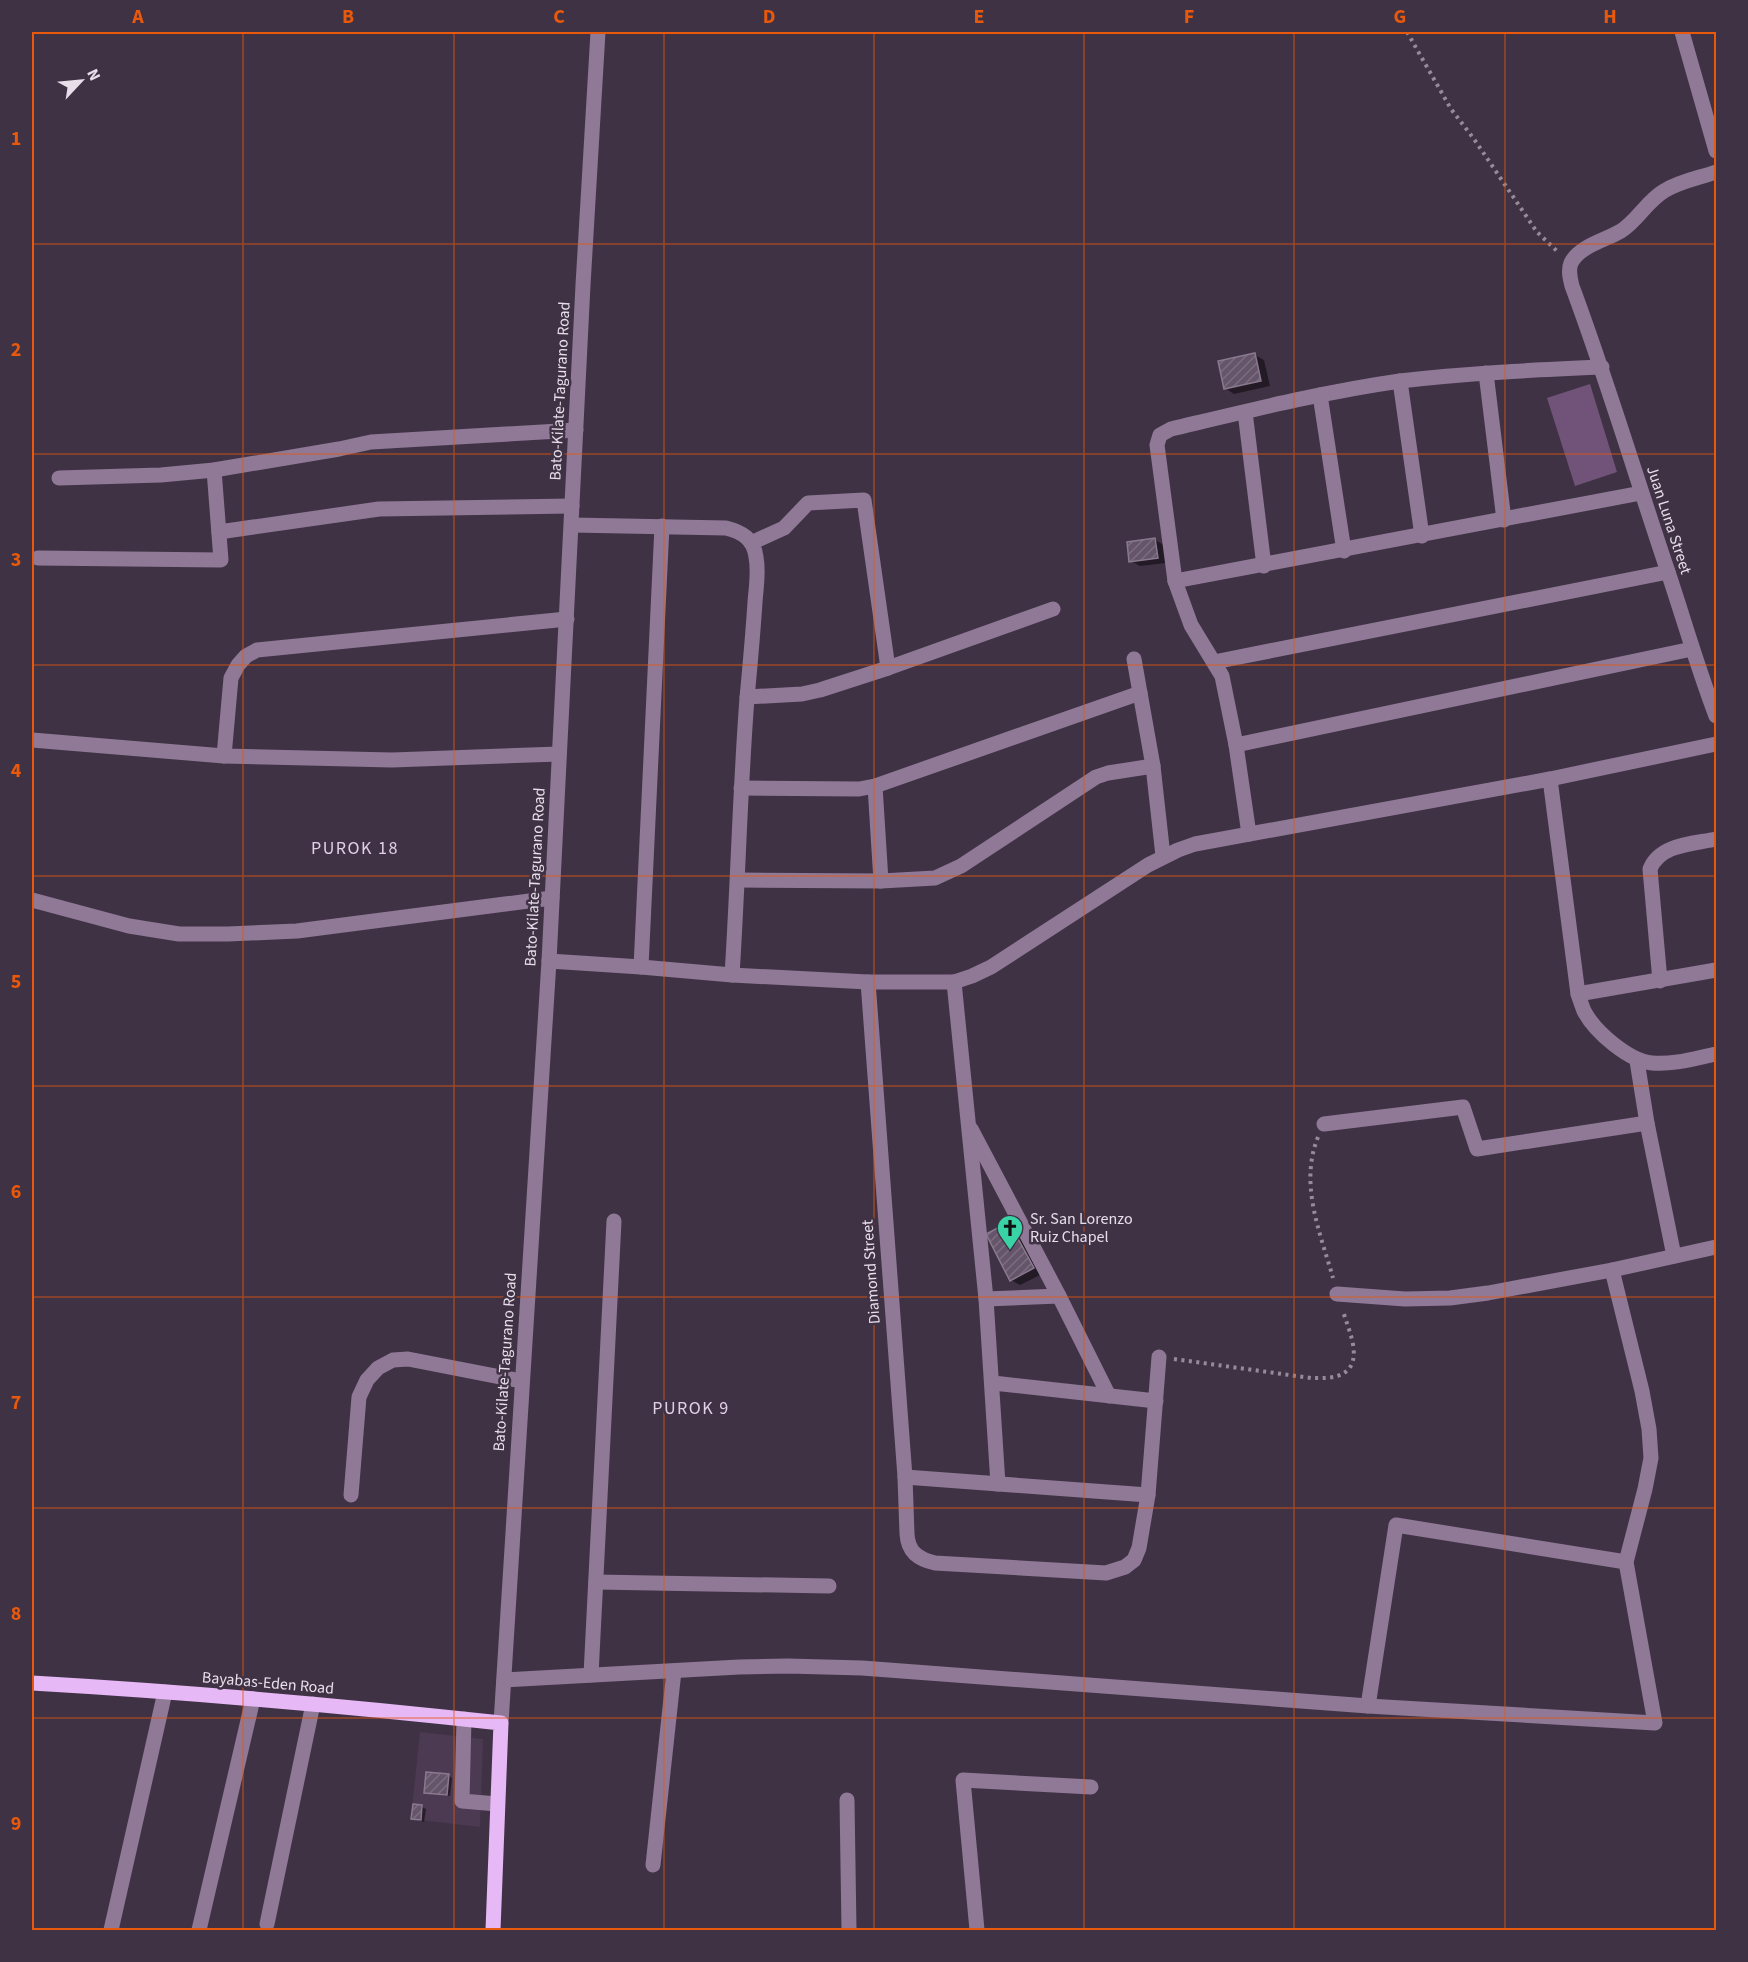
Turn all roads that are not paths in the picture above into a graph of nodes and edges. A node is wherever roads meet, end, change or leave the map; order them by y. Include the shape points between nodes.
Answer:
1 (598, 32) edge
2 (1682, 32) edge
3 (1716, 151) edge
4 (1716, 172) edge
5 (1602, 367) junction
6 (1486, 373) junction
7 (1400, 381) junction
8 (1320, 394) junction
9 (1245, 412) junction
10 (576, 430) junction
11 (214, 470) junction
12 (59, 478) dead end
13 (1641, 493) junction
14 (572, 506) junction
15 (1504, 520) junction
16 (572, 525) junction
17 (662, 526) junction
18 (219, 532) junction
19 (1422, 536) junction
20 (752, 543) junction
21 (1344, 550) junction
22 (38, 558) dead end
23 (1264, 566) junction
24 (1668, 572) junction
25 (1175, 581) junction
26 (1053, 609) dead end
27 (567, 620) junction
28 (1692, 650) junction
29 (1134, 659) dead end
30 (1214, 662) junction
31 (888, 668) junction
32 (1140, 693) junction
33 (747, 698) junction
34 (1716, 716) edge
35 (32, 740) edge
36 (1716, 744) edge
37 (1236, 745) junction
38 (559, 754) junction
39 (224, 756) junction
40 (1153, 766) junction
41 (1550, 779) junction
42 (875, 786) junction
43 (741, 788) junction
44 (1249, 834) junction
45 (1716, 839) edge
46 (1163, 856) junction
47 (738, 880) junction
48 (881, 881) junction
49 (552, 898) junction
50 (32, 900) edge
51 (549, 962) junction
52 (641, 967) junction
53 (1716, 970) edge
54 (732, 975) junction
55 (1660, 981) junction
56 (868, 982) junction
57 (954, 982) junction
58 (1578, 994) junction
59 (1716, 1054) edge
60 (1637, 1061) junction
61 (967, 1122) junction
62 (1647, 1123) junction
63 (1324, 1124) road end
64 (614, 1221) dead end
65 (1716, 1247) edge
66 (1674, 1256) junction
67 (1612, 1270) junction
68 (1337, 1294) road end
69 (1059, 1296) junction
70 (986, 1299) junction
71 (1159, 1356) road end
72 (521, 1381) junction
73 (993, 1383) junction
74 (1109, 1396) junction
75 (1155, 1401) junction
76 (905, 1477) junction
77 (998, 1484) junction
78 (351, 1495) dead end
79 (1148, 1495) junction
80 (1626, 1563) junction
81 (596, 1582) junction
82 (829, 1586) dead end
83 (674, 1671) junction
84 (591, 1676) junction
85 (504, 1680) junction
86 (32, 1683) edge
87 (165, 1692) junction
88 (253, 1699) junction
89 (313, 1704) junction
90 (1368, 1706) junction
91 (464, 1719) junction
92 (501, 1723) junction
93 (1091, 1787) dead end
94 (847, 1800) dead end
95 (497, 1804) junction
96 (653, 1865) dead end
97 (267, 1924) dead end
98 (111, 1930) edge
99 (200, 1930) edge
100 (492, 1930) edge
101 (849, 1930) edge
102 (977, 1930) edge

1 - 10 street, Bato-Kilate-Tagurano Road
2 - 3 street
4 - 5 street, Juan Luna Street via 1665,190 1635,221 1584,250 1571,263 1572,286
5 - 6 street
5 - 13 street, Juan Luna Street
6 - 7 street
6 - 15 street
7 - 8 street
7 - 19 street
8 - 9 street
8 - 21 street
9 - 23 street
9 - 25 street via 1171,429 1157,440
10 - 11 street via 371,442
10 - 14 street, Bato-Kilate-Tagurano Road
11 - 12 street
11 - 18 street
13 - 15 street
13 - 24 street, Juan Luna Street
14 - 16 street, Bato-Kilate-Tagurano Road
14 - 18 street via 379,509
15 - 19 street
16 - 17 street
16 - 27 street, Bato-Kilate-Tagurano Road
17 - 20 street via 726,528 746,535
17 - 52 street
18 - 22 street via 221,560
19 - 21 street
20 - 31 street via 784,528 808,503 864,500
20 - 33 street via 757,570
21 - 23 street
23 - 25 street
24 - 28 street, Juan Luna Street
24 - 30 street
25 - 30 street via 1191,625
26 - 31 street
27 - 38 street, Bato-Kilate-Tagurano Road
27 - 39 street via 257,650 237,665 231,678
28 - 34 street, Juan Luna Street
28 - 37 street
29 - 32 street
30 - 37 street via 1222,676
31 - 33 street via 802,694
32 - 40 street
32 - 42 street
33 - 43 street
35 - 39 street
36 - 41 street
37 - 44 street
38 - 39 street via 392,760
38 - 49 street, Bato-Kilate-Tagurano Road
40 - 46 street
40 - 48 street via 1096,777 948,873 935,878
41 - 44 street
41 - 58 street
42 - 43 street
42 - 48 street
43 - 47 street
44 - 46 street via 1195,844
45 - 55 street via 1667,850 1659,854 1650,869
46 - 57 street via 991,967
47 - 48 street
47 - 54 street
49 - 50 street via 297,931 228,934 179,934 129,926
49 - 51 street, Bato-Kilate-Tagurano Road
51 - 52 street
51 - 72 street, Bato-Kilate-Tagurano Road
52 - 54 street
53 - 55 street
54 - 56 street
55 - 58 street
56 - 57 street
56 - 76 street, Diamond Street
57 - 61 street
58 - 60 street via 1593,1024
59 - 60 street via 1669,1063
60 - 62 street
61 - 69 street
61 - 70 street
62 - 63 street via 1477,1149 1463,1107
62 - 66 street
64 - 81 street
65 - 66 street
66 - 67 street
67 - 68 street via 1450,1298
67 - 80 street via 1642,1392 1651,1458
69 - 70 street
69 - 74 street
70 - 73 street
71 - 75 street
72 - 78 street via 408,1359 393,1360 378,1368 359,1397
72 - 85 street, Bato-Kilate-Tagurano Road
73 - 74 street
73 - 77 street
74 - 75 street
75 - 79 street
76 - 77 street
76 - 79 street, Diamond Street via 908,1544 917,1556 935,1563 1106,1573 1117,1570 1134,1560 1139,1548
77 - 79 street
80 - 90 street via 1396,1526
80 - 90 street via 1655,1723
81 - 82 street
81 - 84 street
83 - 84 street
83 - 90 street via 778,1666 862,1668
83 - 96 street
84 - 85 street
85 - 92 street, Bato-Kilate-Tagurano Road
86 - 87 main road, Bayabas-Eden Road
87 - 88 main road, Bayabas-Eden Road
87 - 98 street
88 - 89 main road, Bayabas-Eden Road
88 - 99 street
89 - 91 main road, Bayabas-Eden Road
89 - 97 street
91 - 92 main road, Bayabas-Eden Road
91 - 95 street via 462,1801
92 - 95 main road
93 - 102 street via 963,1780
94 - 101 street
95 - 100 main road

